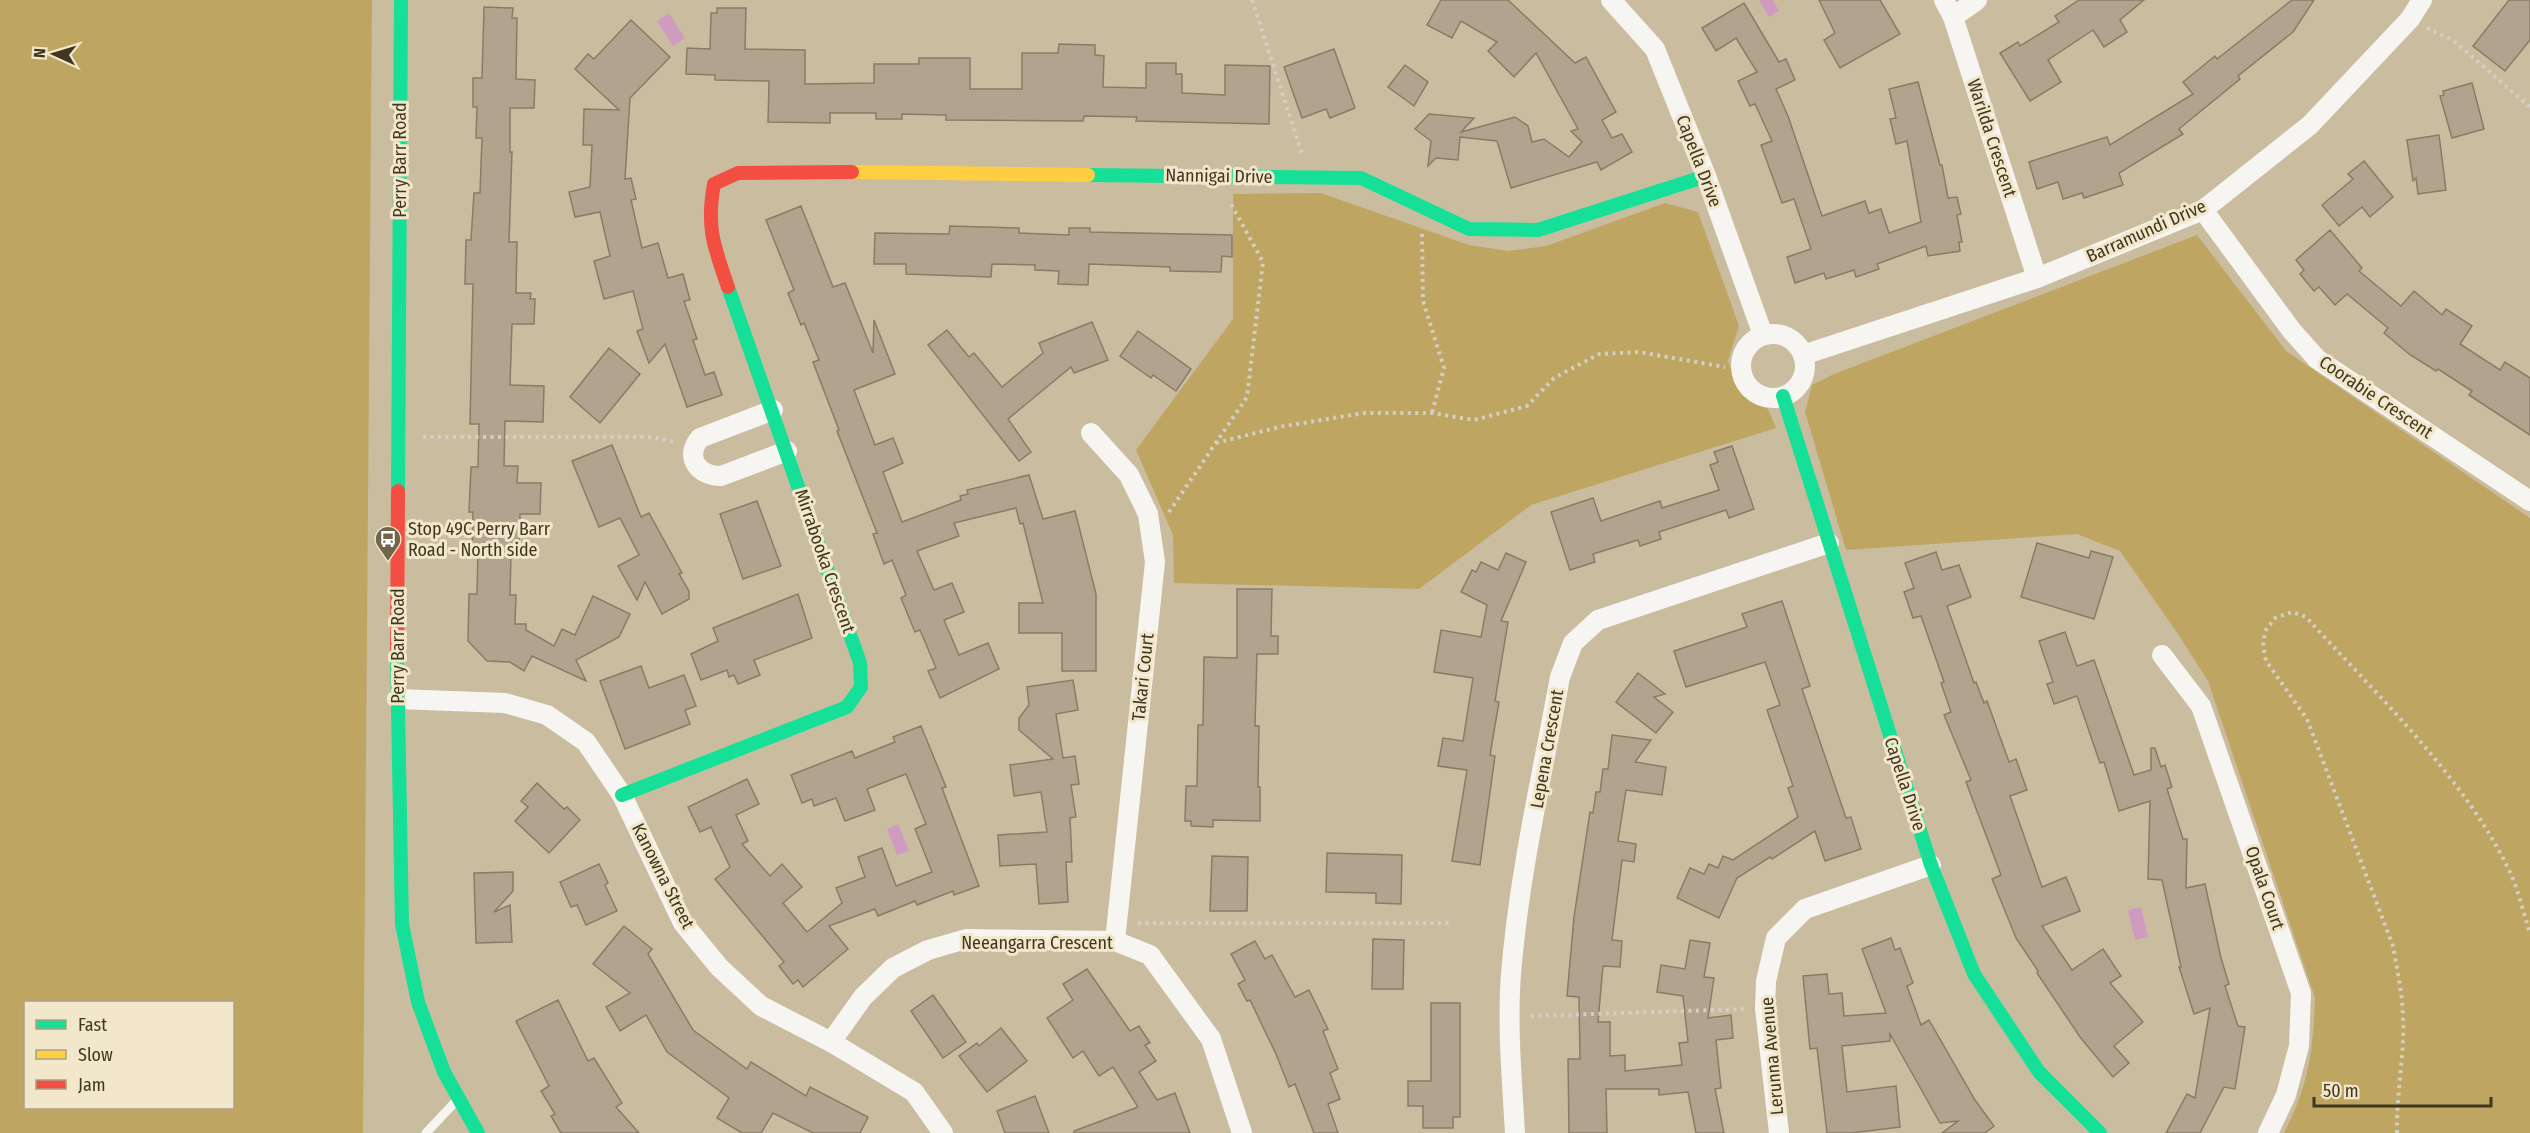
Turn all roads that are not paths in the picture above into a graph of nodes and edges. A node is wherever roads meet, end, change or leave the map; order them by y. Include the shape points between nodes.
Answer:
1 (401, 0) edge
2 (1611, 0) edge
3 (1977, 0) edge
4 (2422, 0) edge
5 (1949, 9) edge
6 (1706, 176) junction
7 (714, 184) joint
8 (2203, 210) junction
9 (2037, 278) junction
10 (1763, 335) junction
11 (1803, 355) junction
12 (1783, 396) junction
13 (773, 410) junction
14 (1091, 433) dead end
15 (788, 451) junction
16 (2530, 501) edge
17 (1829, 543) junction
18 (2162, 655) dead end
19 (397, 699) junction
20 (622, 795) junction
21 (1931, 865) junction
22 (1115, 932) junction
23 (831, 1042) junction
24 (459, 1099) junction
25 (426, 1133) edge
26 (478, 1133) edge
27 (943, 1133) edge
28 (1242, 1133) edge
29 (1515, 1133) edge
30 (1779, 1133) edge
31 (2100, 1133) edge
32 (2268, 1133) edge

1 - 19 street, Perry Barr Road
2 - 6 street, Capella Drive via 1655,49
3 - 5 street
4 - 8 street, Barramundi Drive via 2410,19 2310,125
5 - 9 street, Warilda Crescent
6 - 7 street, Nannigai Drive via 1538,230 1469,229 1361,178 770,171 738,173
6 - 10 street, Capella Drive
7 - 13 street, Mirrabooka Crescent via 709,210 712,240
8 - 9 street, Barramundi Drive
8 - 16 street, Coorabie Crescent via 2317,359
9 - 11 street, Barramundi Drive
10 - 11 street via 1782,335
10 - 12 street via 1742,356 1742,376 1754,392 1773,398
11 - 12 street via 1803,375 1792,392
12 - 17 street, Capella Drive
13 - 15 street, Mirrabooka Crescent
13 - 15 street via 700,438 693,455 699,469 709,476 721,476
14 - 22 street, Takari Court via 1129,475 1148,514 1155,562
15 - 20 street, Mirrabooka Crescent via 860,663 861,687 846,707
17 - 21 street, Capella Drive
17 - 29 street, Lepena Crescent via 1598,620 1574,643 1560,677 1519,904 1509,1016
18 - 32 street, Opala Court via 2201,706 2301,993 2299,1046 2286,1095
19 - 20 street, Kanowna Street via 505,703 547,715 586,742
19 - 24 street, Perry Barr Road via 402,924 418,1002 444,1072
20 - 23 street, Kanowna Street via 683,923 719,967 760,1006
21 - 30 street, Lerunna Avenue via 1805,909 1776,938 1766,981 1765,1008
21 - 31 street, Capella Drive via 1974,974 2039,1072
22 - 23 street, Neeangarra Crescent via 966,939 928,950 893,968 863,997
22 - 28 street, Neeangarra Crescent via 1150,955 1211,1039
23 - 27 street, Kanowna Street via 914,1092
24 - 25 lane
24 - 26 street, Perry Barr Road

